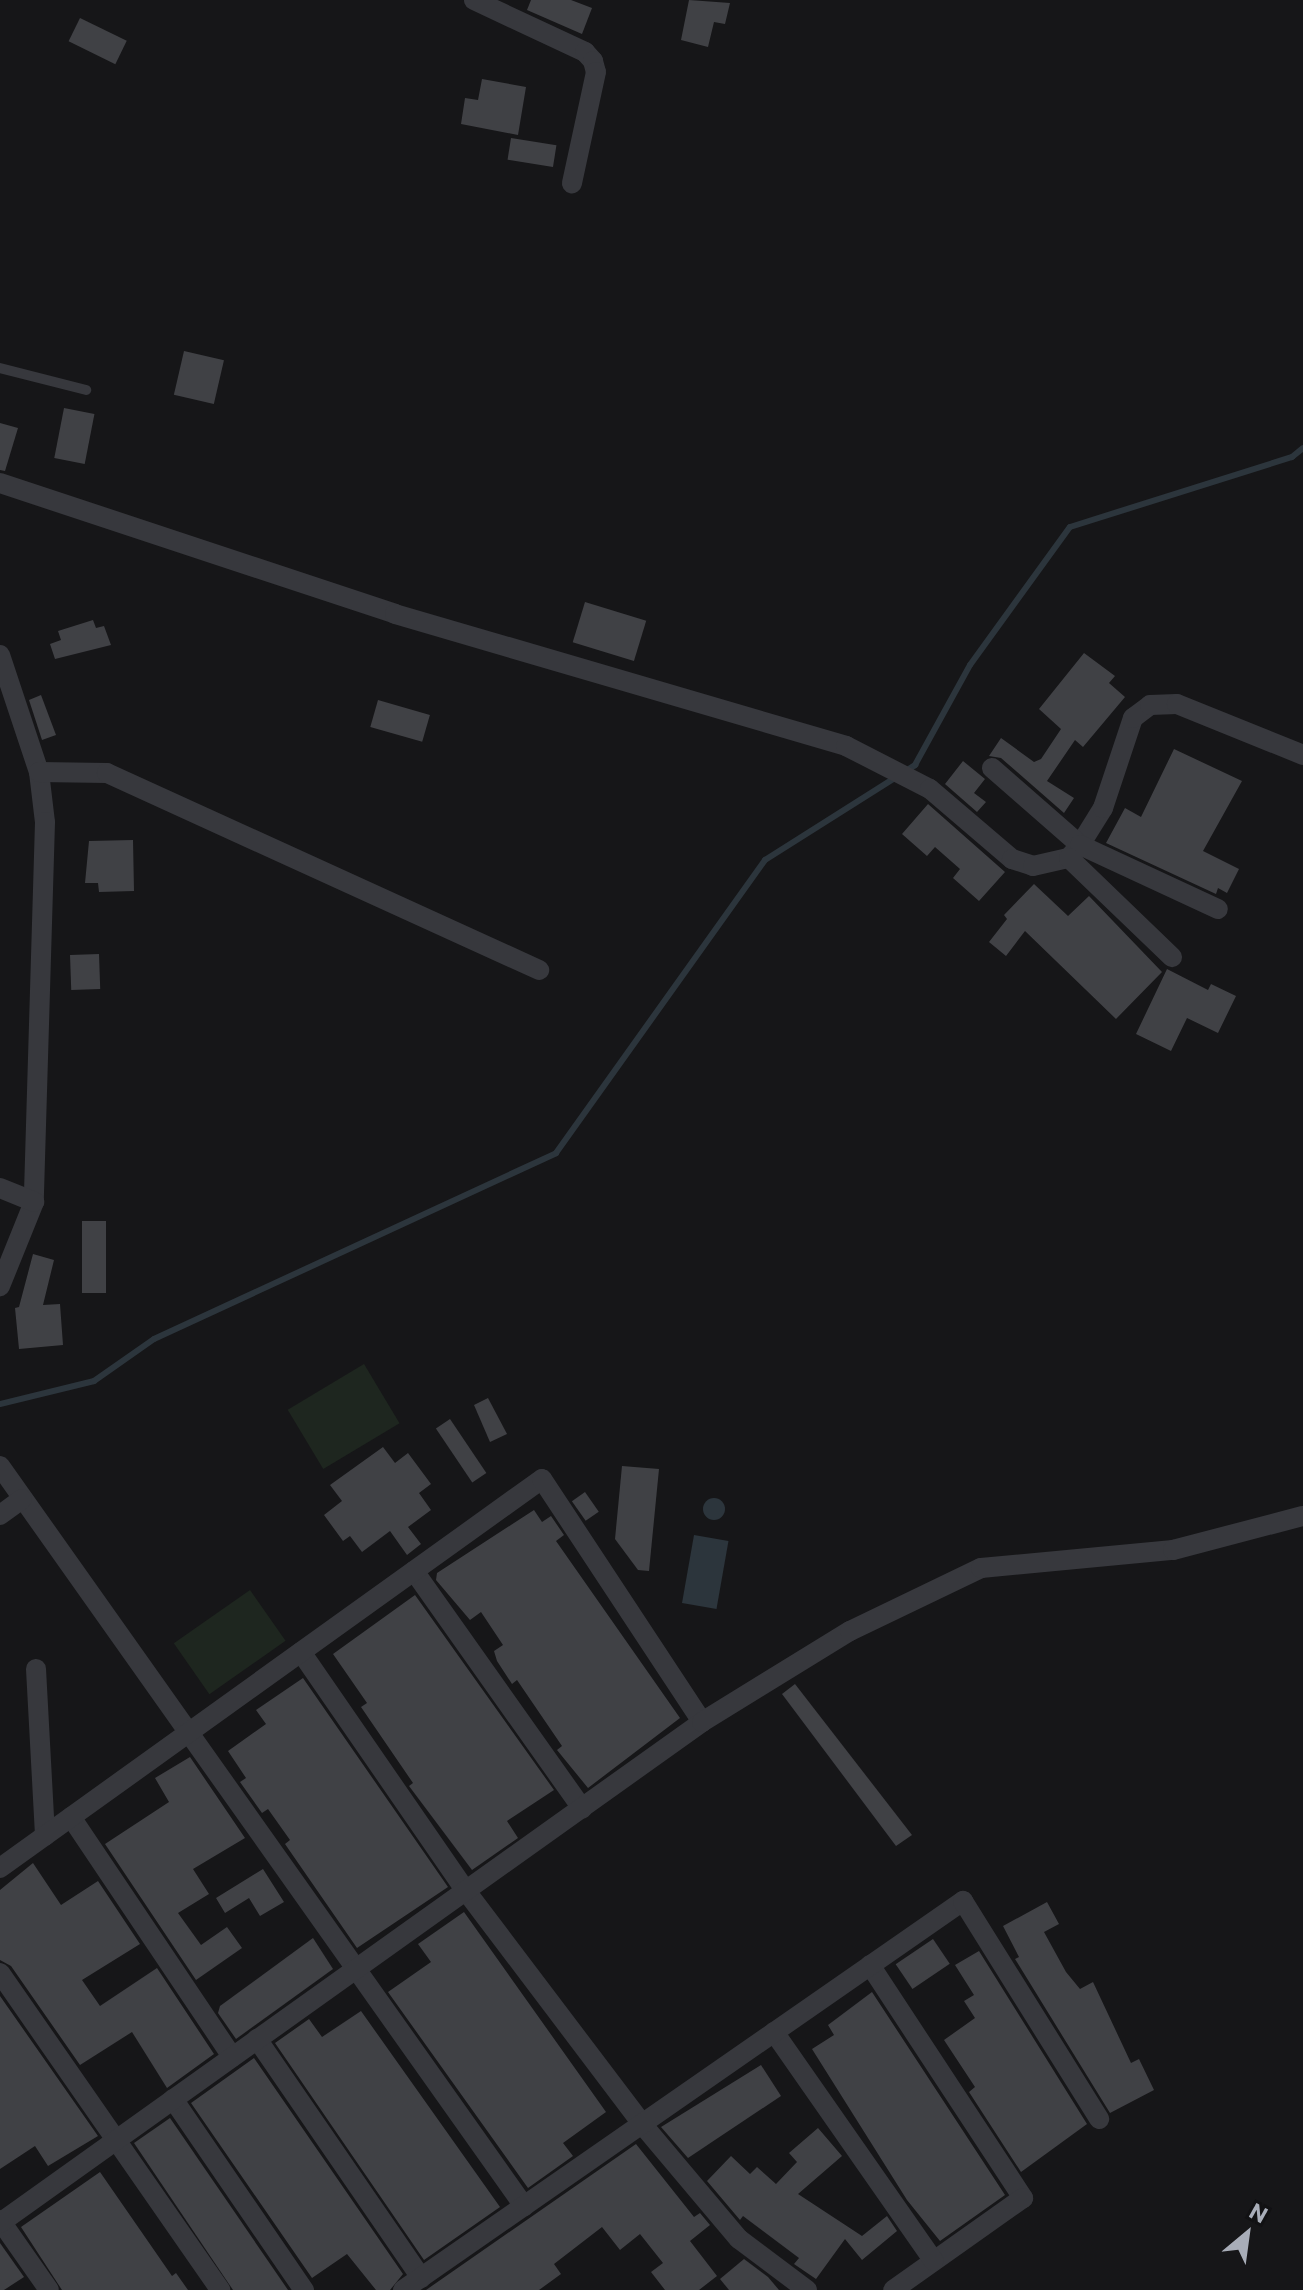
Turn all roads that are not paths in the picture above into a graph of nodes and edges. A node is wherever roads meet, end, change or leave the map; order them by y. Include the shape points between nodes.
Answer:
1 (474, 0) edge
2 (572, 183) dead end
3 (0, 368) edge
4 (86, 390) dead end
5 (0, 483) edge
6 (0, 655) edge
7 (1303, 755) edge
8 (992, 768) dead end
9 (39, 772) junction
10 (1074, 851) junction
11 (1218, 909) dead end
12 (1172, 957) dead end
13 (539, 970) dead end
14 (0, 1188) edge
15 (34, 1202) junction
16 (0, 1286) edge
17 (0, 1466) edge
18 (22, 1499) junction
19 (0, 1515) edge
20 (1303, 1516) edge
21 (414, 1571) junction
22 (301, 1652) junction
23 (36, 1669) dead end
24 (702, 1722) junction
25 (192, 1731) junction
26 (582, 1808) junction
27 (71, 1817) junction
28 (45, 1836) junction
29 (0, 1868) edge
30 (466, 1891) junction
31 (870, 1965) junction
32 (359, 1967) junction
33 (0, 1973) edge
34 (774, 2032) junction
35 (257, 2039) junction
36 (232, 2057) junction
37 (173, 2099) junction
38 (1099, 2119) dead end
39 (642, 2124) junction
40 (116, 2140) junction
41 (524, 2206) junction
42 (0, 2222) edge
43 (934, 2261) junction
44 (421, 2278) junction
45 (49, 2290) edge
46 (220, 2290) edge
47 (304, 2290) edge
48 (403, 2290) edge
49 (807, 2290) edge
50 (893, 2290) edge

1 - 2 street via 585,52 593,61 596,72
3 - 4 lane
5 - 10 street via 395,614 846,746 930,789 1012,859 1033,866
6 - 9 street
7 - 10 street via 1177,704 1150,705 1133,718 1103,808
8 - 10 street
9 - 13 street via 107,773
9 - 15 street via 45,822
10 - 11 street
10 - 12 street
14 - 15 street
15 - 16 street
17 - 18 street
18 - 19 street
18 - 25 street
20 - 24 street via 1173,1550 981,1568 850,1631
21 - 22 street
21 - 24 street via 542,1479
21 - 26 street
22 - 25 street
22 - 30 street
23 - 28 street
24 - 26 street
25 - 27 street
25 - 32 street
26 - 30 street
27 - 28 street
27 - 36 street
28 - 29 street
30 - 32 street
30 - 39 street
31 - 34 street
31 - 38 street via 963,1901
31 - 43 street via 1023,2198
32 - 35 street
32 - 41 street
33 - 40 street
34 - 39 street
34 - 43 street
35 - 36 street
35 - 44 street
36 - 37 street
37 - 40 street
37 - 47 street
39 - 41 street
39 - 49 street via 739,2239
40 - 42 street
40 - 46 street
41 - 44 street
42 - 45 street
43 - 50 street
44 - 48 street

